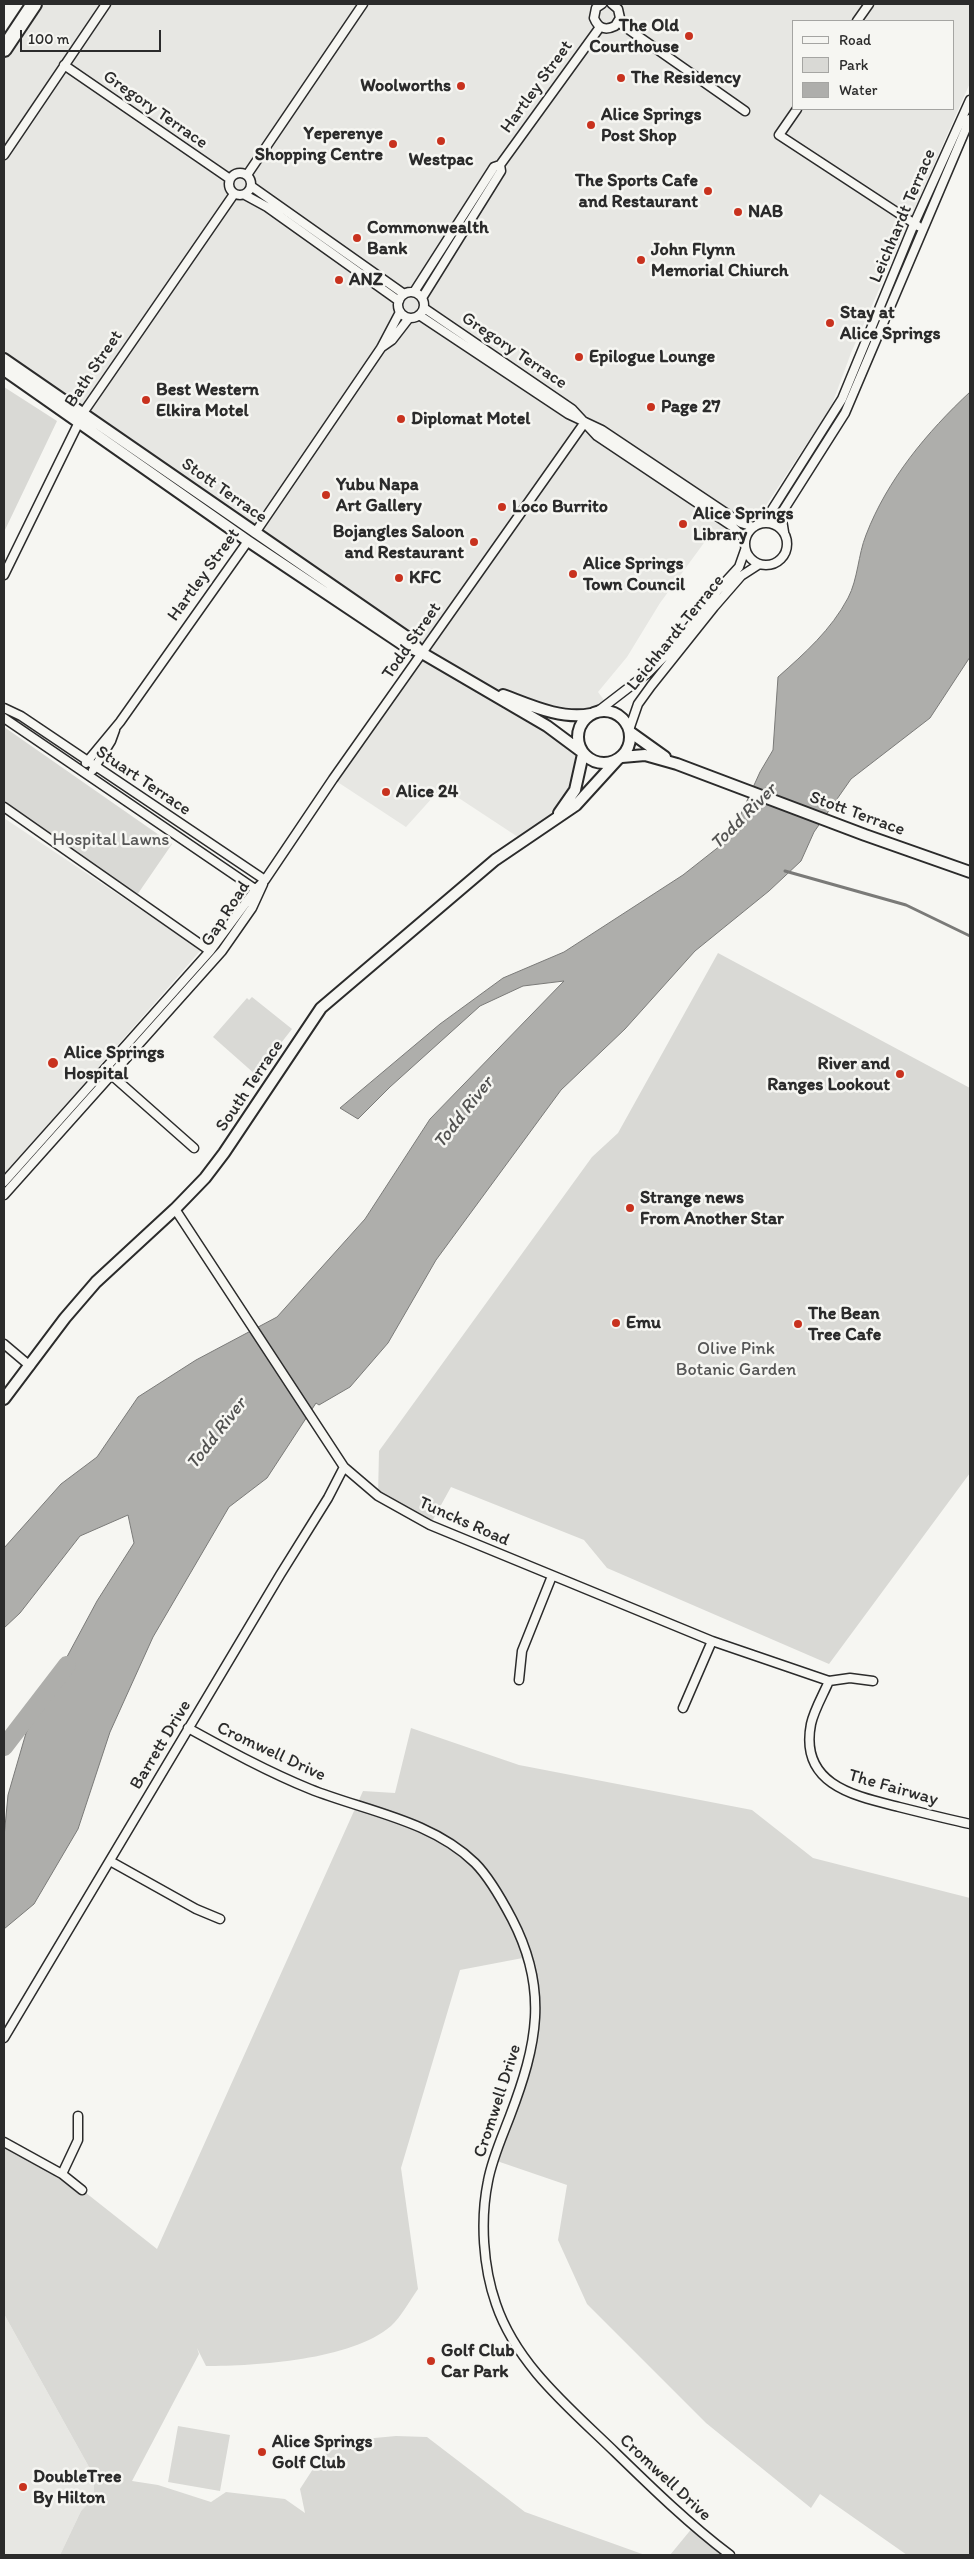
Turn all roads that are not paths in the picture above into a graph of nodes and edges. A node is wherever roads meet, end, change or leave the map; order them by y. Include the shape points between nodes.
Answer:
1 (34, 4) edge
2 (106, 4) edge
3 (364, 4) edge
4 (614, 4) edge
5 (869, 4) edge
6 (596, 5) edge
7 (858, 20) edge
8 (618, 22) junction
9 (600, 27) junction
10 (4, 49) edge
11 (64, 65) junction
12 (970, 100) edge
13 (796, 110) edge
14 (745, 111) dead end
15 (970, 118) edge
16 (4, 155) edge
17 (500, 165) junction
18 (247, 176) junction
19 (230, 179) junction
20 (251, 186) junction
21 (234, 194) junction
22 (245, 195) junction
23 (914, 224) junction
24 (922, 228) junction
25 (414, 292) junction
26 (404, 294) junction
27 (422, 298) junction
28 (399, 301) junction
29 (421, 311) junction
30 (400, 312) junction
31 (409, 318) junction
32 (381, 348) junction
33 (4, 359) edge
34 (4, 370) edge
35 (81, 417) junction
36 (586, 422) junction
37 (756, 526) junction
38 (784, 532) junction
39 (252, 537) junction
40 (745, 539) junction
41 (745, 550) junction
42 (758, 564) junction
43 (4, 575) edge
44 (422, 653) junction
45 (472, 684) junction
46 (4, 708) edge
47 (595, 712) junction
48 (4, 718) edge
49 (120, 722) junction
50 (630, 731) junction
51 (583, 753) junction
52 (620, 758) junction
53 (87, 760) junction
54 (677, 764) junction
55 (95, 766) junction
56 (82, 769) junction
57 (90, 775) junction
58 (4, 807) edge
59 (552, 822) junction
60 (970, 872) edge
61 (265, 880) junction
62 (258, 891) junction
63 (210, 951) junction
64 (108, 1071) junction
65 (84, 1091) junction
66 (91, 1097) junction
67 (194, 1148) dead end
68 (4, 1182) edge
69 (4, 1195) edge
70 (175, 1209) junction
71 (4, 1344) edge
72 (30, 1366) junction
73 (4, 1399) edge
74 (344, 1467) junction
75 (552, 1576) junction
76 (712, 1641) junction
77 (519, 1680) dead end
78 (829, 1681) junction
79 (873, 1682) dead end
80 (683, 1708) dead end
81 (188, 1728) junction
82 (970, 1824) edge
83 (110, 1861) junction
84 (220, 1920) dead end
85 (4, 2038) edge
86 (78, 2116) dead end
87 (4, 2142) edge
88 (62, 2174) junction
89 (82, 2190) dead end
90 (730, 2555) edge

1 - 10 highway
2 - 11 street
3 - 18 street
4 - 8 street via 620,13
5 - 7 street
6 - 9 street via 594,18
8 - 9 street via 610,29
8 - 14 street
9 - 17 street, Hartley Street
11 - 16 street
11 - 19 street, Gregory Terrace
12 - 23 street, Leichhardt Terrace
13 - 23 street via 779,135
15 - 24 street, Leichhardt Terrace
17 - 25 street, Hartley Street via 494,167
17 - 27 street, Hartley Street via 501,171
18 - 19 street via 239,173
18 - 20 street
19 - 21 street via 229,187
20 - 22 street
20 - 26 street
21 - 22 street
21 - 35 street, Bath Street
22 - 28 street
23 - 24 street
23 - 37 street, Leichhardt Terrace via 842,399 770,513
24 - 38 street, Leichhardt Terrace via 845,413 781,514
25 - 26 street
25 - 27 street
26 - 28 street
27 - 29 street
28 - 30 street
29 - 31 street
29 - 36 street, Gregory Terrace via 568,414
30 - 31 street
30 - 32 street, Hartley Street
31 - 32 street, Hartley Street via 392,340
32 - 39 street, Hartley Street
33 - 35 main road, Stott Terrace
34 - 35 main road, Stott Terrace
35 - 39 main road, Stott Terrace
35 - 43 street, Bath Street
36 - 37 street, Gregory Terrace via 741,523
36 - 40 street, Gregory Terrace via 597,436 733,527
36 - 44 street, Todd Street
37 - 38 street via 775,525
37 - 40 street
38 - 42 street via 787,549 781,560 770,565
39 - 44 main road, Stott Terrace via 402,644
39 - 49 street, Hartley Street
40 - 41 street
41 - 42 street
41 - 47 street, Leichhardt Terrace via 739,567 712,596 674,647 640,679
42 - 50 street, Leichhardt Terrace via 741,576 714,607 644,695 634,712
44 - 45 main road, Stott Terrace
44 - 61 street, Todd Street
45 - 47 main road, Stott Terrace via 555,712 580,716
45 - 51 main road, Stott Terrace via 547,726
46 - 53 street, Stuart Terrace
47 - 50 main road via 615,713
47 - 51 main road via 582,722 579,730
48 - 56 street, Stuart Terrace
49 - 53 street, Hartley Street
49 - 55 street, Hartley Street
50 - 52 main road via 629,745
50 - 54 main road, Stott Terrace
51 - 52 main road via 604,764
51 - 59 main road, South Terrace via 575,790
52 - 54 main road, Stott Terrace via 645,755
52 - 59 main road, South Terrace via 585,797
53 - 55 street, Stuart Terrace
53 - 56 street, Hartley Street
54 - 60 main road, Stott Terrace
55 - 57 street, Hartley Street
55 - 61 street, Stuart Terrace
56 - 57 street, Stuart Terrace
57 - 62 street, Stuart Terrace
58 - 63 street
59 - 70 main road, South Terrace via 495,860 321,1008 224,1153
61 - 62 street, Gap Road
62 - 63 street, Gap Road
62 - 64 street, Gap Road via 241,925 222,951
63 - 64 street, Gap Road
64 - 65 street, Gap Road
64 - 66 street, Gap Road
64 - 67 street
65 - 66 street
65 - 68 street, Gap Road
66 - 69 street, Gap Road
70 - 72 main road, South Terrace via 96,1282
70 - 74 street, Tuncks Road
71 - 72 street
72 - 73 main road, South Terrace
74 - 75 street, Tuncks Road via 378,1496 415,1518
74 - 81 street, Barrett Drive
75 - 76 street, Tuncks Road
75 - 77 street via 522,1650
76 - 78 street, Tuncks Road
76 - 80 street
78 - 79 street, Tuncks Road via 850,1678
78 - 82 street, The Fairway via 810,1736 816,1765 823,1776 851,1795
81 - 83 street, Barrett Drive
81 - 90 street, Cromwell Drive via 270,1772 444,1840 478,1866 505,1906 532,1968 535,2011 533,2047 527,2069 488,2180 485,2246 495,2303 504,2326 533,2370 693,2527
83 - 84 street
83 - 85 street, Barrett Drive
86 - 88 street via 78,2140
87 - 88 street
88 - 89 street

